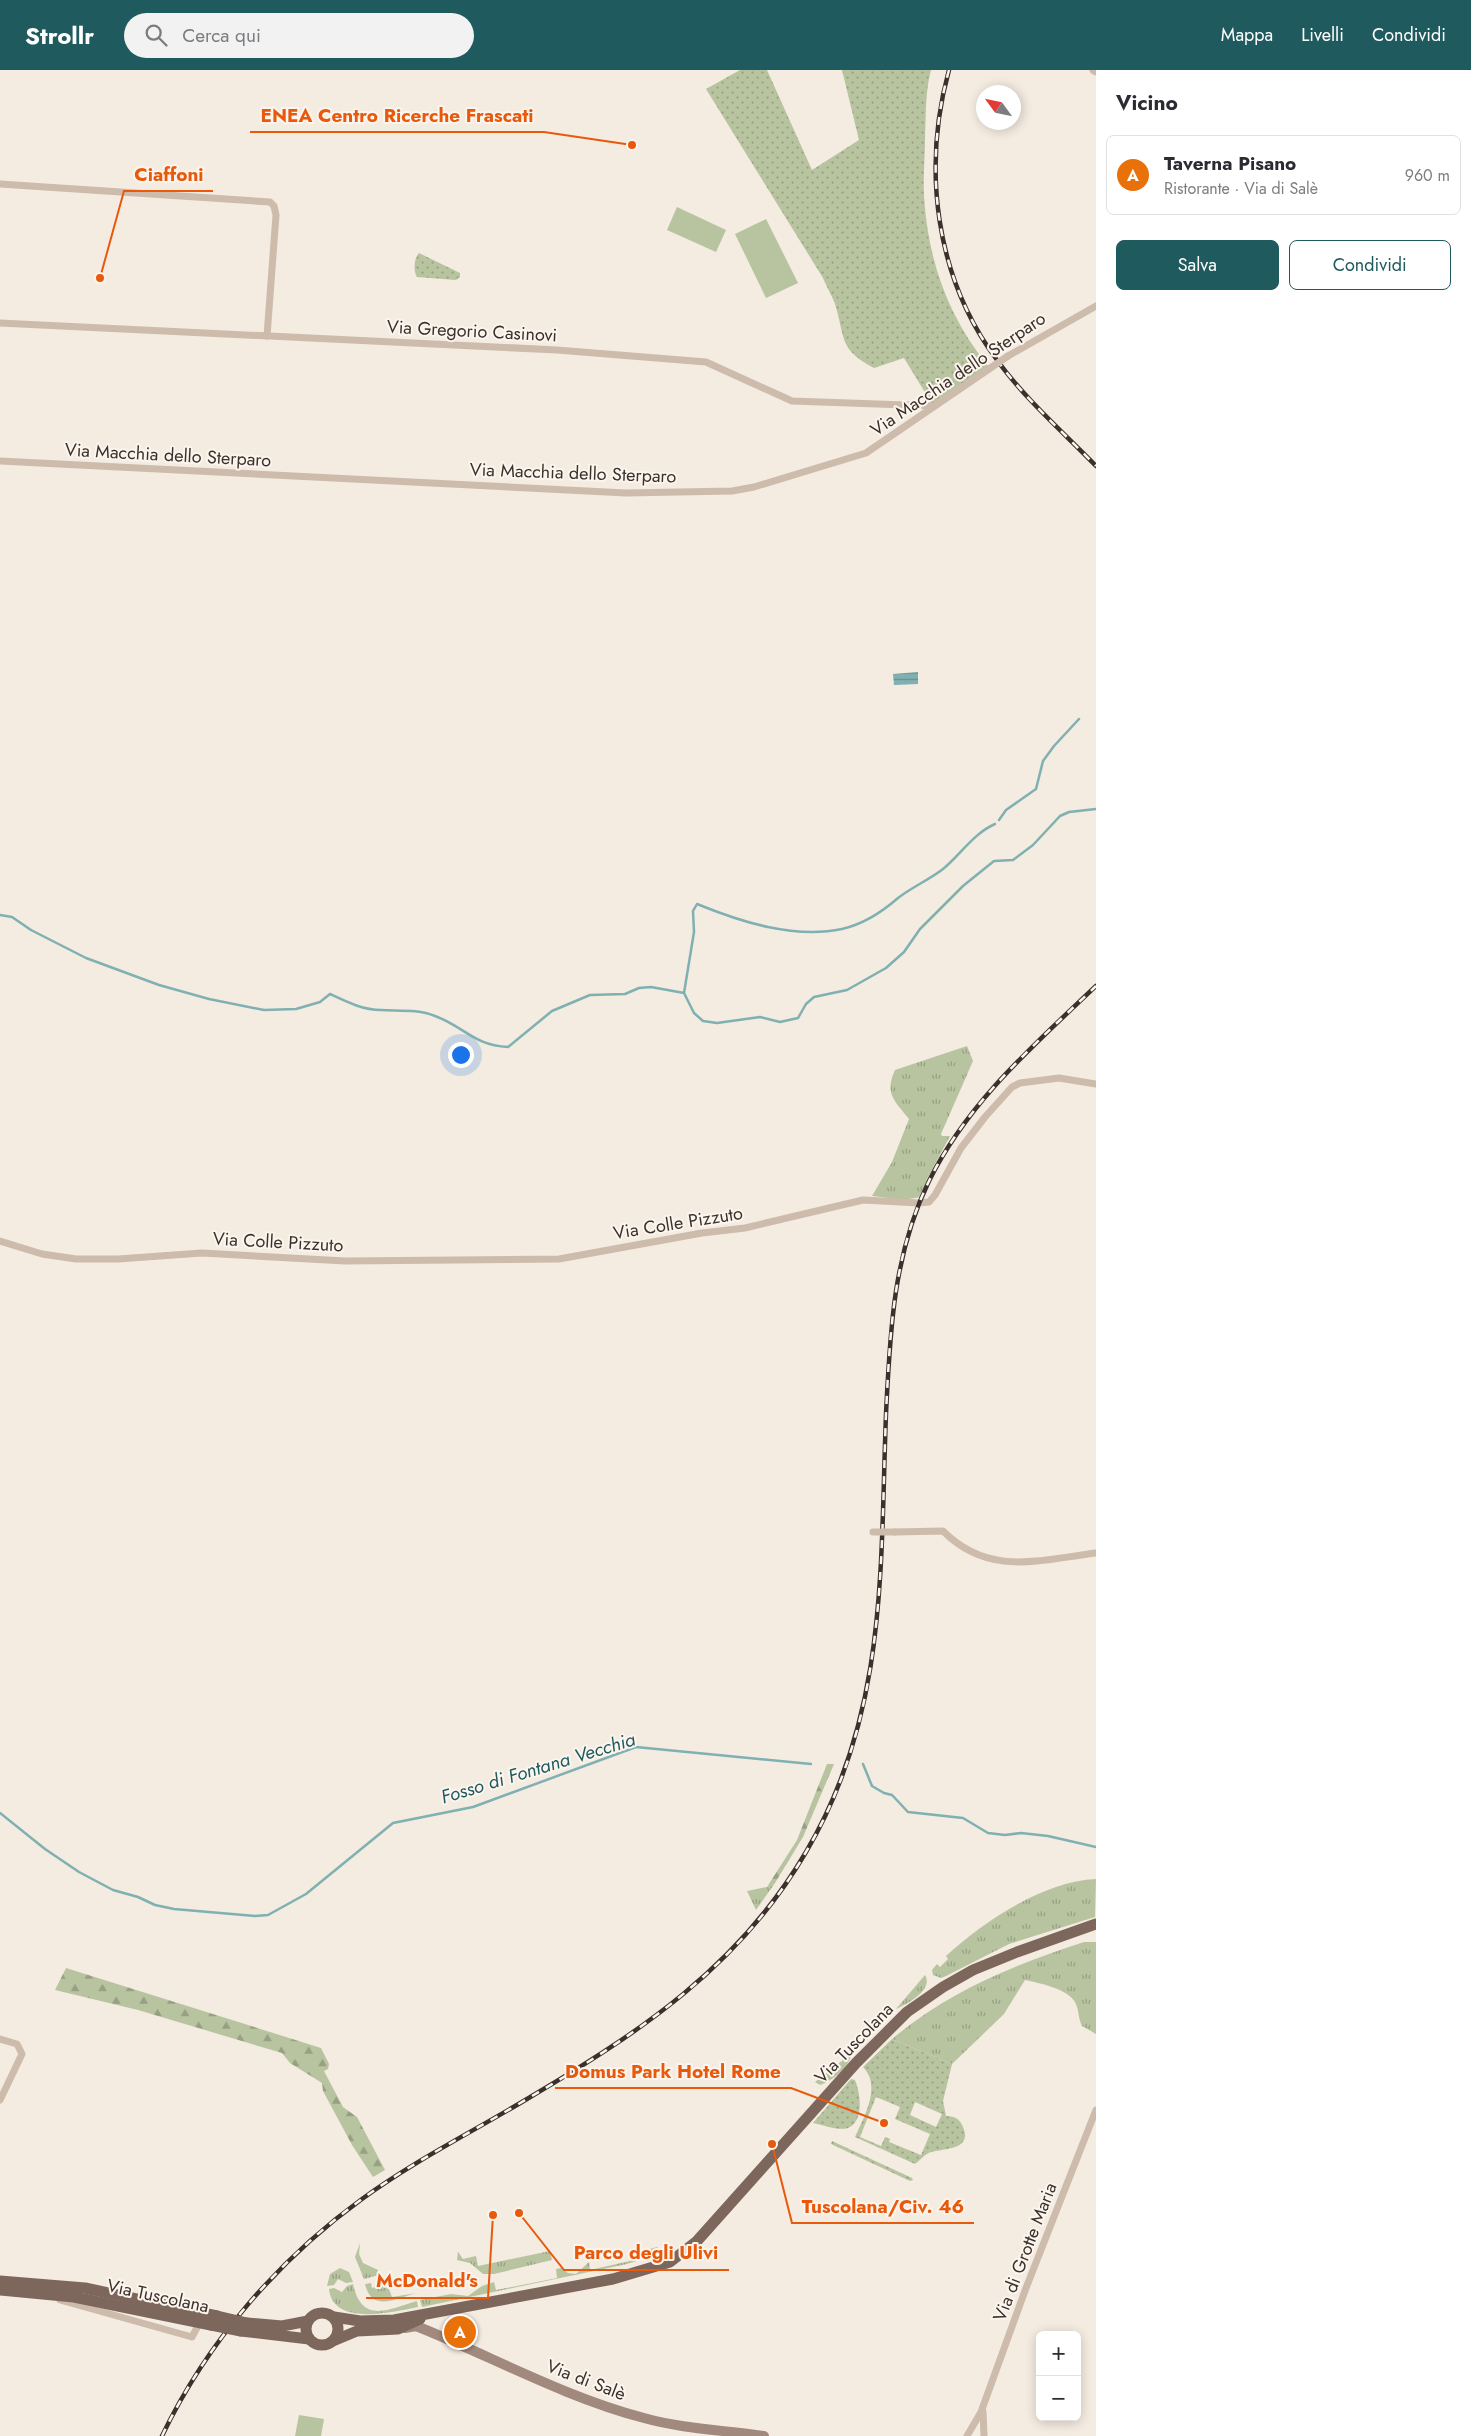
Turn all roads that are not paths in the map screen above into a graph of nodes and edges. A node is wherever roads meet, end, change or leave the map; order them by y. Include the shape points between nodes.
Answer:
1 (0, 184) edge
2 (1096, 306) edge
3 (0, 323) edge
4 (266, 336) junction
5 (934, 406) junction
6 (0, 461) edge
7 (1096, 1084) edge
8 (0, 1241) edge
9 (873, 1532) dead end
10 (1096, 1553) edge
11 (1095, 1927) edge
12 (0, 2039) edge
13 (0, 2100) edge
14 (1096, 2110) edge
15 (0, 2281) edge
16 (0, 2290) edge
17 (34, 2292) junction
18 (428, 2315) junction
19 (334, 2317) junction
20 (209, 2321) junction
21 (308, 2321) junction
22 (244, 2327) junction
23 (405, 2328) junction
24 (309, 2339) junction
25 (332, 2342) junction
26 (984, 2406) junction
27 (764, 2436) edge
28 (967, 2436) edge
29 (984, 2436) edge

1 - 4 street via 270,202 276,215
2 - 5 street, Via Macchia dello Sterparo, bridge via 1008,356
3 - 4 street, Via Gregorio Casinovi
4 - 5 street, Via Gregorio Casinovi via 557,350 706,362 792,401
5 - 6 street, Via Macchia dello Sterparo via 866,453 732,491 626,493
7 - 8 street, Via Colle Pizzuto via 1059,1078 1015,1086 976,1128 952,1162 936,1195 925,1203 863,1200 745,1228 550,1260 345,1261 202,1253 70,1259
9 - 10 street, bridge via 943,1531 958,1546 990,1561 1015,1563
11 - 18 main road, Via Tuscolana via 987,1964 950,1982 917,2004 882,2036 702,2235 674,2260 612,2279
12 - 13 street via 16,2044 22,2054
14 - 26 street, Via di Grotte Maria
15 - 20 main road, Via Tuscolana via 85,2288
16 - 17 main road, Via Tuscolana
17 - 20 main road, Via Tuscolana via 74,2296
17 - 20 street via 192,2337
18 - 19 main road, Via Tuscolana via 378,2322
18 - 23 main road, Via Tuscolana
19 - 21 main road via 319,2313
19 - 25 main road via 339,2330
20 - 22 main road, Via Tuscolana, bridge
21 - 22 main road, Via Tuscolana via 282,2326
21 - 24 main road
22 - 24 main road, Via Tuscolana
23 - 25 main road, Via Tuscolana via 357,2331
23 - 27 main road, Via di Salè via 416,2326 590,2400 644,2418
24 - 25 main road via 322,2346
26 - 28 street, Via di Grotte Maria
26 - 29 street, Via di Grotte Maria

